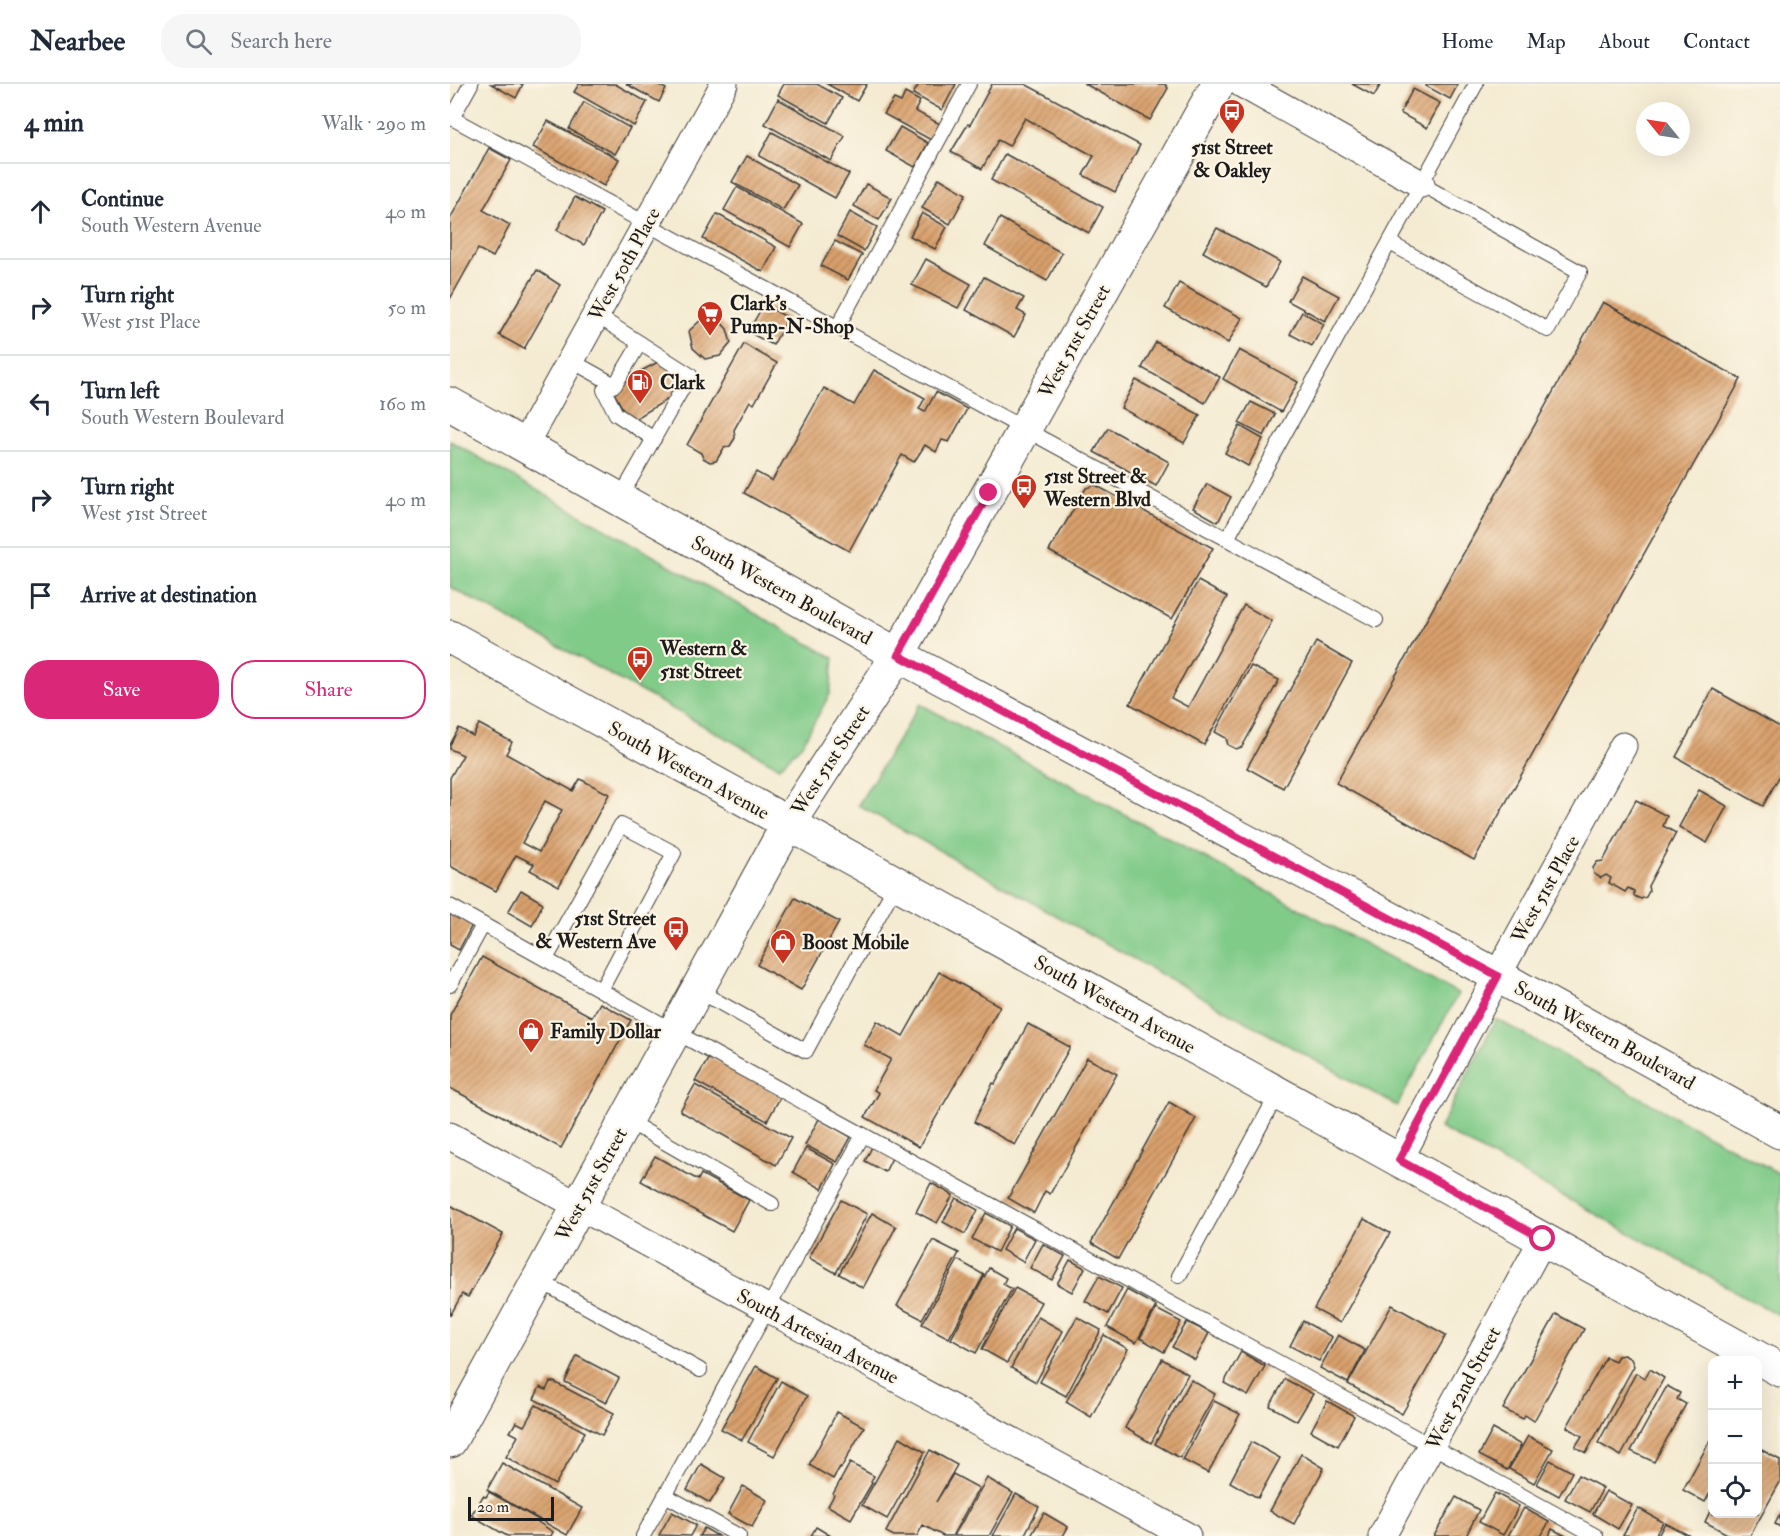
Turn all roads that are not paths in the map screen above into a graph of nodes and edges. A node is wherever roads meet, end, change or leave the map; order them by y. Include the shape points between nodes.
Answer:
1 (471, 84) edge
2 (724, 84) edge
3 (969, 84) edge
4 (1218, 84) edge
5 (1242, 84) edge
6 (1476, 84) edge
7 (451, 118) edge
8 (1421, 184) junction
9 (646, 224) junction
10 (1390, 243) junction
11 (596, 315) junction
12 (837, 328) junction
13 (640, 343) junction
14 (570, 360) junction
15 (615, 384) junction
16 (450, 404) edge
17 (1025, 429) junction
18 (654, 439) junction
19 (524, 445) junction
20 (620, 498) junction
21 (1227, 539) junction
22 (1376, 620) dead end
23 (450, 637) edge
24 (898, 655) junction
25 (1623, 746) dead end
26 (788, 824) junction
27 (896, 884) junction
28 (450, 906) edge
29 (483, 925) junction
30 (546, 959) junction
31 (1498, 976) junction
32 (450, 985) edge
33 (601, 990) junction
34 (697, 990) junction
35 (675, 1031) junction
36 (1278, 1093) junction
37 (626, 1120) junction
38 (1780, 1132) edge
39 (863, 1135) junction
40 (450, 1136) edge
41 (1399, 1160) junction
42 (772, 1204) dead end
43 (579, 1206) junction
44 (1543, 1239) junction
45 (1179, 1276) dead end
46 (538, 1280) junction
47 (768, 1309) junction
48 (700, 1370) dead end
49 (1780, 1370) edge
50 (450, 1441) edge
51 (1432, 1445) junction
52 (665, 1495) junction
53 (643, 1536) edge
54 (739, 1536) edge
55 (1187, 1536) edge
56 (1382, 1536) edge
57 (1596, 1536) edge

1 - 7 lane
2 - 9 street, West 50th Place
3 - 12 lane
4 - 17 street, West 51st Street
5 - 8 street
6 - 8 lane
7 - 9 lane
8 - 10 lane
8 - 10 lane via 1580,272 1548,330
9 - 11 street, West 50th Place
9 - 12 lane
10 - 21 lane
11 - 13 lane
11 - 14 street, West 50th Place
12 - 17 lane
13 - 15 lane
13 - 18 lane via 690,375
14 - 15 lane
14 - 19 street, West 50th Place
15 - 18 lane via 604,390 616,414
16 - 19 street, South Western Boulevard
17 - 21 lane
17 - 24 street, West 51st Street
18 - 20 lane
19 - 20 street, South Western Boulevard
20 - 24 street, South Western Boulevard
21 - 22 lane
23 - 26 street, South Western Avenue
24 - 26 street, West 51st Street
24 - 31 street, South Western Boulevard
25 - 31 street, West 51st Place
26 - 27 street, South Western Avenue
26 - 34 street, West 51st Street
27 - 34 lane via 806,1051
27 - 36 street, South Western Avenue
28 - 29 lane
29 - 30 lane
29 - 32 lane
30 - 33 lane
30 - 33 lane via 621,825 674,853
31 - 38 street, South Western Boulevard
31 - 41 street, West 51st Place
33 - 35 lane
34 - 35 street, West 51st Street
35 - 37 street, West 51st Street
35 - 39 lane
36 - 41 street, South Western Avenue
36 - 45 lane
37 - 42 lane
37 - 43 street, West 51st Street
39 - 47 lane
39 - 51 lane
40 - 43 street, South Artesian Avenue
41 - 44 street, South Western Avenue
43 - 46 street, West 51st Street
43 - 47 street, South Artesian Avenue
44 - 49 street, South Western Avenue
44 - 51 street, West 52nd Street
46 - 48 lane
46 - 50 street, West 51st Street
47 - 52 lane
47 - 55 street, South Artesian Avenue
51 - 56 street, West 52nd Street
51 - 57 lane
52 - 53 lane
52 - 54 lane

